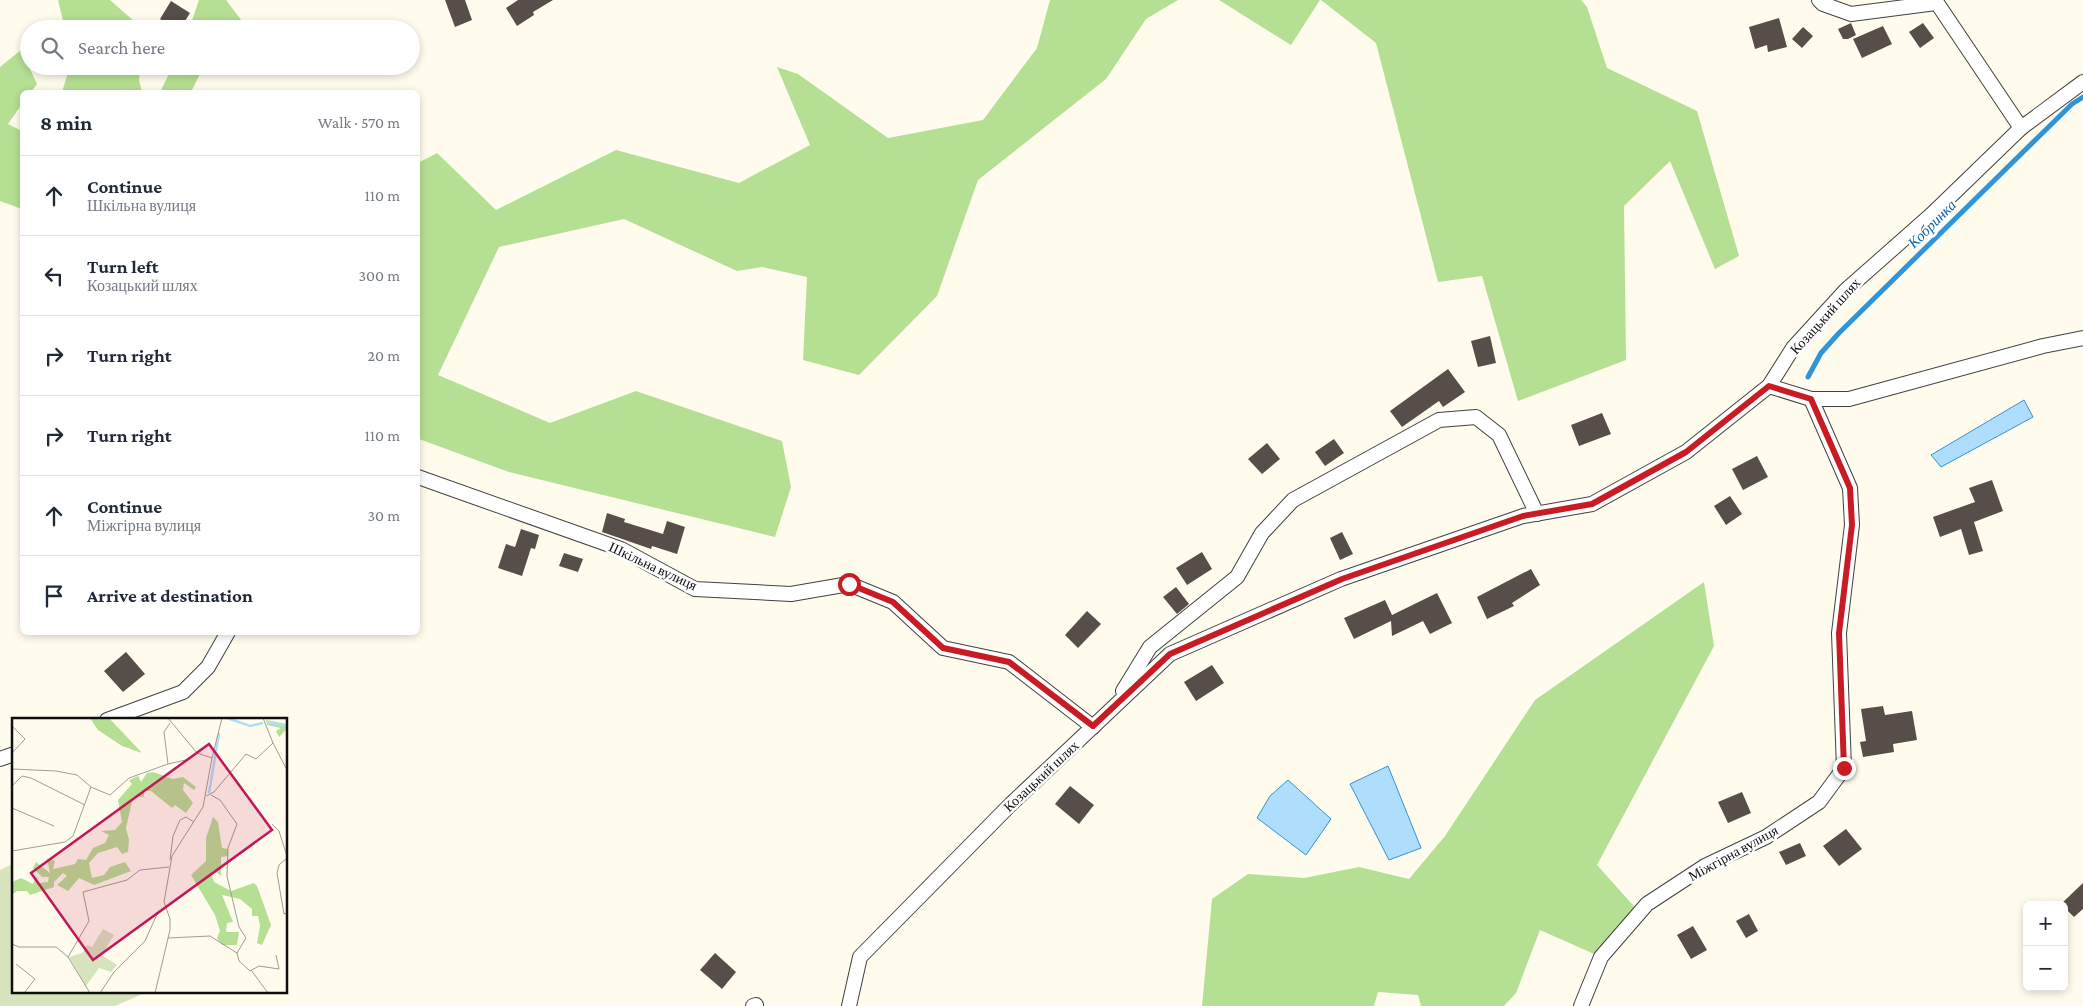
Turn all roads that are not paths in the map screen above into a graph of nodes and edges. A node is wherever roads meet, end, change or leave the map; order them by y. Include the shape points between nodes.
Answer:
1 (1819, 0) edge
2 (1935, 1) edge
3 (2083, 82) edge
4 (2021, 128) junction
5 (2083, 338) edge
6 (1769, 386) junction
7 (1811, 399) junction
8 (420, 478) edge
9 (1537, 514) junction
10 (226, 635) edge
11 (1113, 708) junction
12 (112, 718) edge
13 (1093, 726) junction
14 (12, 755) edge
15 (0, 759) edge
16 (849, 1006) edge
17 (1581, 1006) edge

1 - 2 street via 1851,14
2 - 4 street
3 - 4 street, Козацький шлях
4 - 6 street, Козацький шлях via 1931,216 1846,290 1793,348
5 - 7 street via 1849,399
6 - 7 street
6 - 9 street, Козацький шлях via 1686,452 1618,490 1592,504
7 - 17 street, Міжгірна вулиця via 1850,488 1852,525 1839,633 1844,768 1819,802 1766,837 1705,866 1647,904 1601,957
8 - 13 street, Шкільна вулиця via 621,549 695,588 791,594 849,584 893,602 943,648 1009,662
9 - 11 street, Козацький шлях via 1523,516 1342,579 1170,654
9 - 11 street via 1499,435 1476,417 1439,420 1293,500 1262,532 1237,577 1150,647
10 - 12 street via 208,667 183,692
11 - 13 street, Козацький шлях
13 - 16 street, Козацький шлях via 1010,804 860,957
14 - 15 street

